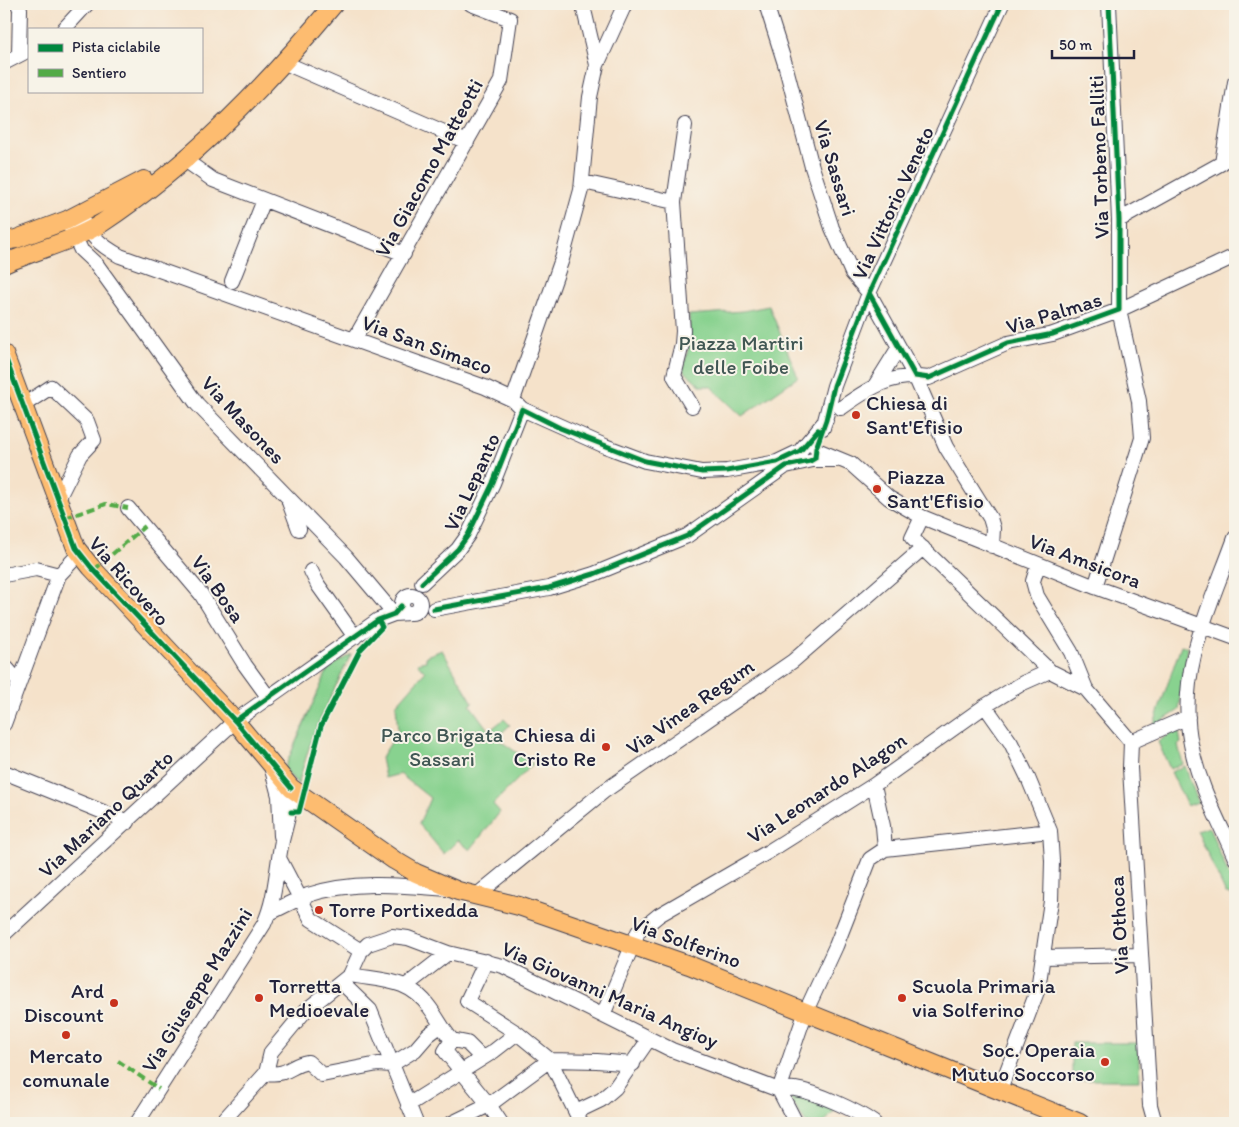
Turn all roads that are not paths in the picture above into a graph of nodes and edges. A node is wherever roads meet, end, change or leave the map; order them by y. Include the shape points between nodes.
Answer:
1 (18, 4) edge
2 (87, 4) edge
3 (334, 4) edge
4 (471, 4) edge
5 (625, 4) edge
6 (766, 4) edge
7 (1002, 4) edge
8 (1108, 4) edge
9 (584, 10) dead end
10 (65, 28) edge
11 (24, 53) edge
12 (4, 63) edge
13 (285, 63) junction
14 (597, 65) junction
15 (1235, 82) edge
16 (685, 125) dead end
17 (467, 142) junction
18 (185, 160) junction
19 (583, 182) junction
20 (264, 200) junction
21 (674, 202) junction
22 (1119, 220) junction
23 (77, 228) junction
24 (4, 241) edge
25 (404, 254) junction
26 (120, 256) junction
27 (1235, 256) edge
28 (4, 264) edge
29 (97, 265) junction
30 (232, 281) dead end
31 (869, 293) junction
32 (1119, 310) junction
33 (354, 340) junction
34 (899, 347) junction
35 (4, 354) edge
36 (915, 376) junction
37 (876, 384) junction
38 (518, 405) junction
39 (22, 406) junction
40 (692, 406) dead end
41 (841, 408) dead end
42 (810, 452) junction
43 (779, 466) junction
44 (287, 497) junction
45 (58, 499) junction
46 (128, 508) dead end
47 (922, 517) junction
48 (299, 529) dead end
49 (1235, 538) edge
50 (992, 546) junction
51 (922, 548) junction
52 (80, 553) junction
53 (1038, 565) junction
54 (311, 571) dead end
55 (4, 575) edge
56 (59, 575) junction
57 (1095, 587) junction
58 (409, 606) junction
59 (1201, 626) junction
60 (355, 637) junction
61 (1235, 638) edge
62 (4, 665) edge
63 (1050, 671) junction
64 (18, 681) junction
65 (1086, 689) junction
66 (269, 698) junction
67 (985, 706) junction
68 (1188, 717) junction
69 (235, 722) junction
70 (4, 724) edge
71 (1131, 742) junction
72 (271, 766) junction
73 (4, 772) edge
74 (874, 785) junction
75 (292, 788) junction
76 (128, 822) junction
77 (1050, 831) junction
78 (282, 842) junction
79 (885, 849) junction
80 (1235, 858) edge
81 (280, 860) junction
82 (411, 879) junction
83 (477, 895) junction
84 (299, 899) junction
85 (270, 913) junction
86 (4, 934) edge
87 (632, 946) junction
88 (361, 951) junction
89 (448, 953) junction
90 (1140, 955) junction
91 (1044, 957) junction
92 (486, 961) junction
93 (346, 979) junction
94 (407, 984) junction
95 (806, 1011) junction
96 (603, 1016) junction
97 (440, 1026) junction
98 (517, 1033) junction
99 (649, 1039) junction
100 (452, 1040) junction
101 (482, 1058) junction
102 (550, 1060) junction
103 (633, 1064) junction
104 (391, 1065) junction
105 (460, 1071) junction
106 (266, 1073) junction
107 (779, 1090) junction
108 (999, 1092) junction
109 (408, 1105) junction
110 (489, 1105) junction
111 (1150, 1105) junction
112 (578, 1117) edge
113 (230, 1120) edge
114 (136, 1123) edge
115 (416, 1123) edge
116 (452, 1123) edge
117 (501, 1123) edge
118 (796, 1123) edge
119 (874, 1123) edge
120 (1078, 1123) edge
121 (1144, 1123) edge
122 (1155, 1123) edge

1 - 11 street
2 - 10 street
3 - 13 main road
4 - 17 street, Via Giacomo Matteotti via 510,19 501,81
5 - 14 street, Via Lepanto
6 - 31 street, Via Sassari via 829,221 852,273
7 - 31 street, Via Vittorio Veneto
8 - 22 street, Via Torbeno Falliti
9 - 14 street, Via Lepanto
11 - 12 street
13 - 17 street
13 - 18 main road
14 - 19 street, Via Lepanto via 583,152
15 - 22 street via 1222,163
16 - 21 street
17 - 25 street, Via Giacomo Matteotti
18 - 20 street via 213,180
18 - 23 main road
19 - 21 street
19 - 38 street, Via Lepanto
20 - 25 street
20 - 30 street
21 - 40 street via 683,331 674,376
22 - 32 street, Via Torbeno Falliti
23 - 24 main road
23 - 26 street, Via San Simaco
23 - 28 main road
23 - 29 street, Via Masones via 81,250
25 - 33 street, Via Giacomo Matteotti
26 - 29 street via 101,256
26 - 33 street, Via San Simaco
27 - 32 street, Via Palmas
29 - 44 street, Via Masones via 196,404
31 - 34 street, Via Sassari
31 - 42 street, Via Vittorio Veneto via 834,386 826,420
32 - 36 street, Via Palmas via 1053,334 1008,343 928,378
32 - 57 street, Via Torbeno Falliti via 1139,401 1142,438
33 - 38 street, Via San Simaco via 477,384
34 - 36 street, Via Sassari
34 - 37 street
35 - 39 main road, Via Ricovero
36 - 37 street, Via Palmas
36 - 50 street, Via Sassari via 946,447 990,518
37 - 41 street
38 - 43 street, Via San Simaco via 605,446 680,469 702,472
38 - 58 street, Via Lepanto via 493,482 468,536 422,583
39 - 45 main road, Via Ricovero
39 - 45 street via 51,387 87,421 94,440 80,455
42 - 43 street
42 - 47 street via 841,460 864,474 890,498
43 - 58 street via 687,536 613,566 549,588 434,609
44 - 48 street
44 - 58 street, Via Masones via 346,557
45 - 52 main road, Via Ricovero
46 - 66 street, Via Bosa via 201,594
47 - 50 street, Via Amsicora
47 - 51 street via 912,538
49 - 59 street
50 - 53 street, Via Amsicora
51 - 63 street
51 - 83 street, Via Vinea Regum via 793,660 603,792
52 - 56 street
52 - 69 main road, Via Ricovero
53 - 57 street, Via Amsicora
53 - 65 street via 1033,581 1037,596 1071,652
54 - 60 street
55 - 56 street via 36,570
56 - 64 street
57 - 59 street, Via Amsicora
58 - 60 street, Via Mariano Quarto via 378,620
59 - 61 street, Via Amsicora
59 - 68 street via 1190,666
60 - 66 street, Via Mariano Quarto
62 - 64 street
63 - 65 street
63 - 67 street, Via Leonardo Alagon via 1022,682
64 - 70 street
65 - 71 street
66 - 69 street, Via Mariano Quarto
67 - 74 street, Via Leonardo Alagon
67 - 77 street via 1012,743
68 - 71 street
68 - 80 street via 1191,746 1199,774
69 - 72 main road, Via Ricovero
69 - 76 street, Via Mariano Quarto
71 - 90 street, Via Othoca
72 - 75 main road, Via Solferino
72 - 78 street, Via Giuseppe Mazzini via 279,796
73 - 76 street
74 - 79 street via 884,826
74 - 87 street, Via Leonardo Alagon via 660,915 638,932
75 - 78 street, Via Giuseppe Mazzini via 291,812
75 - 82 main road, Via Solferino via 394,860
76 - 86 street, Via Mariano Quarto
77 - 79 street
77 - 91 street via 1051,901
78 - 81 street, Via Giuseppe Mazzini
79 - 95 street via 870,859
81 - 84 street
81 - 85 street, Via Giuseppe Mazzini
82 - 83 main road, Via Solferino
82 - 84 street via 310,894
83 - 87 main road, Via Solferino via 519,906
84 - 85 street
84 - 88 street via 310,919
85 - 114 street, Via Giuseppe Mazzini
87 - 95 main road, Via Solferino
87 - 96 street, Via Leonardo Alagon
88 - 89 street, Via Giovanni Maria Angioy via 368,944 392,936 408,938
88 - 93 street
89 - 92 street, Via Giovanni Maria Angioy
89 - 94 street
90 - 91 street
90 - 111 street, Via Othoca
91 - 108 street via 1038,989
92 - 96 street, Via Giovanni Maria Angioy via 503,966
92 - 98 street via 467,1001
93 - 94 street
93 - 104 street via 370,1010
93 - 106 street via 305,1011 271,1052
94 - 97 street via 430,1008
95 - 107 street
95 - 108 main road, Via Solferino
96 - 99 street, Via Giovanni Maria Angioy
97 - 100 street
97 - 104 street via 416,1050
98 - 101 street
98 - 102 street
99 - 103 street
99 - 107 street, Via Giovanni Maria Angioy
100 - 101 street via 468,1043
100 - 105 street via 444,1051
101 - 105 street
102 - 103 street
102 - 110 street
102 - 112 street
103 - 112 street via 615,1088
104 - 106 street via 378,1064 322,1075 308,1062 280,1075
104 - 109 street
105 - 109 street
105 - 110 street
106 - 113 street
107 - 118 street
107 - 119 street, Via Giovanni Maria Angioy via 794,1088 820,1097
108 - 120 main road, Via Solferino
109 - 115 street
110 - 116 street
110 - 117 street
111 - 121 street, Via Othoca
111 - 122 street, Via Othoca

